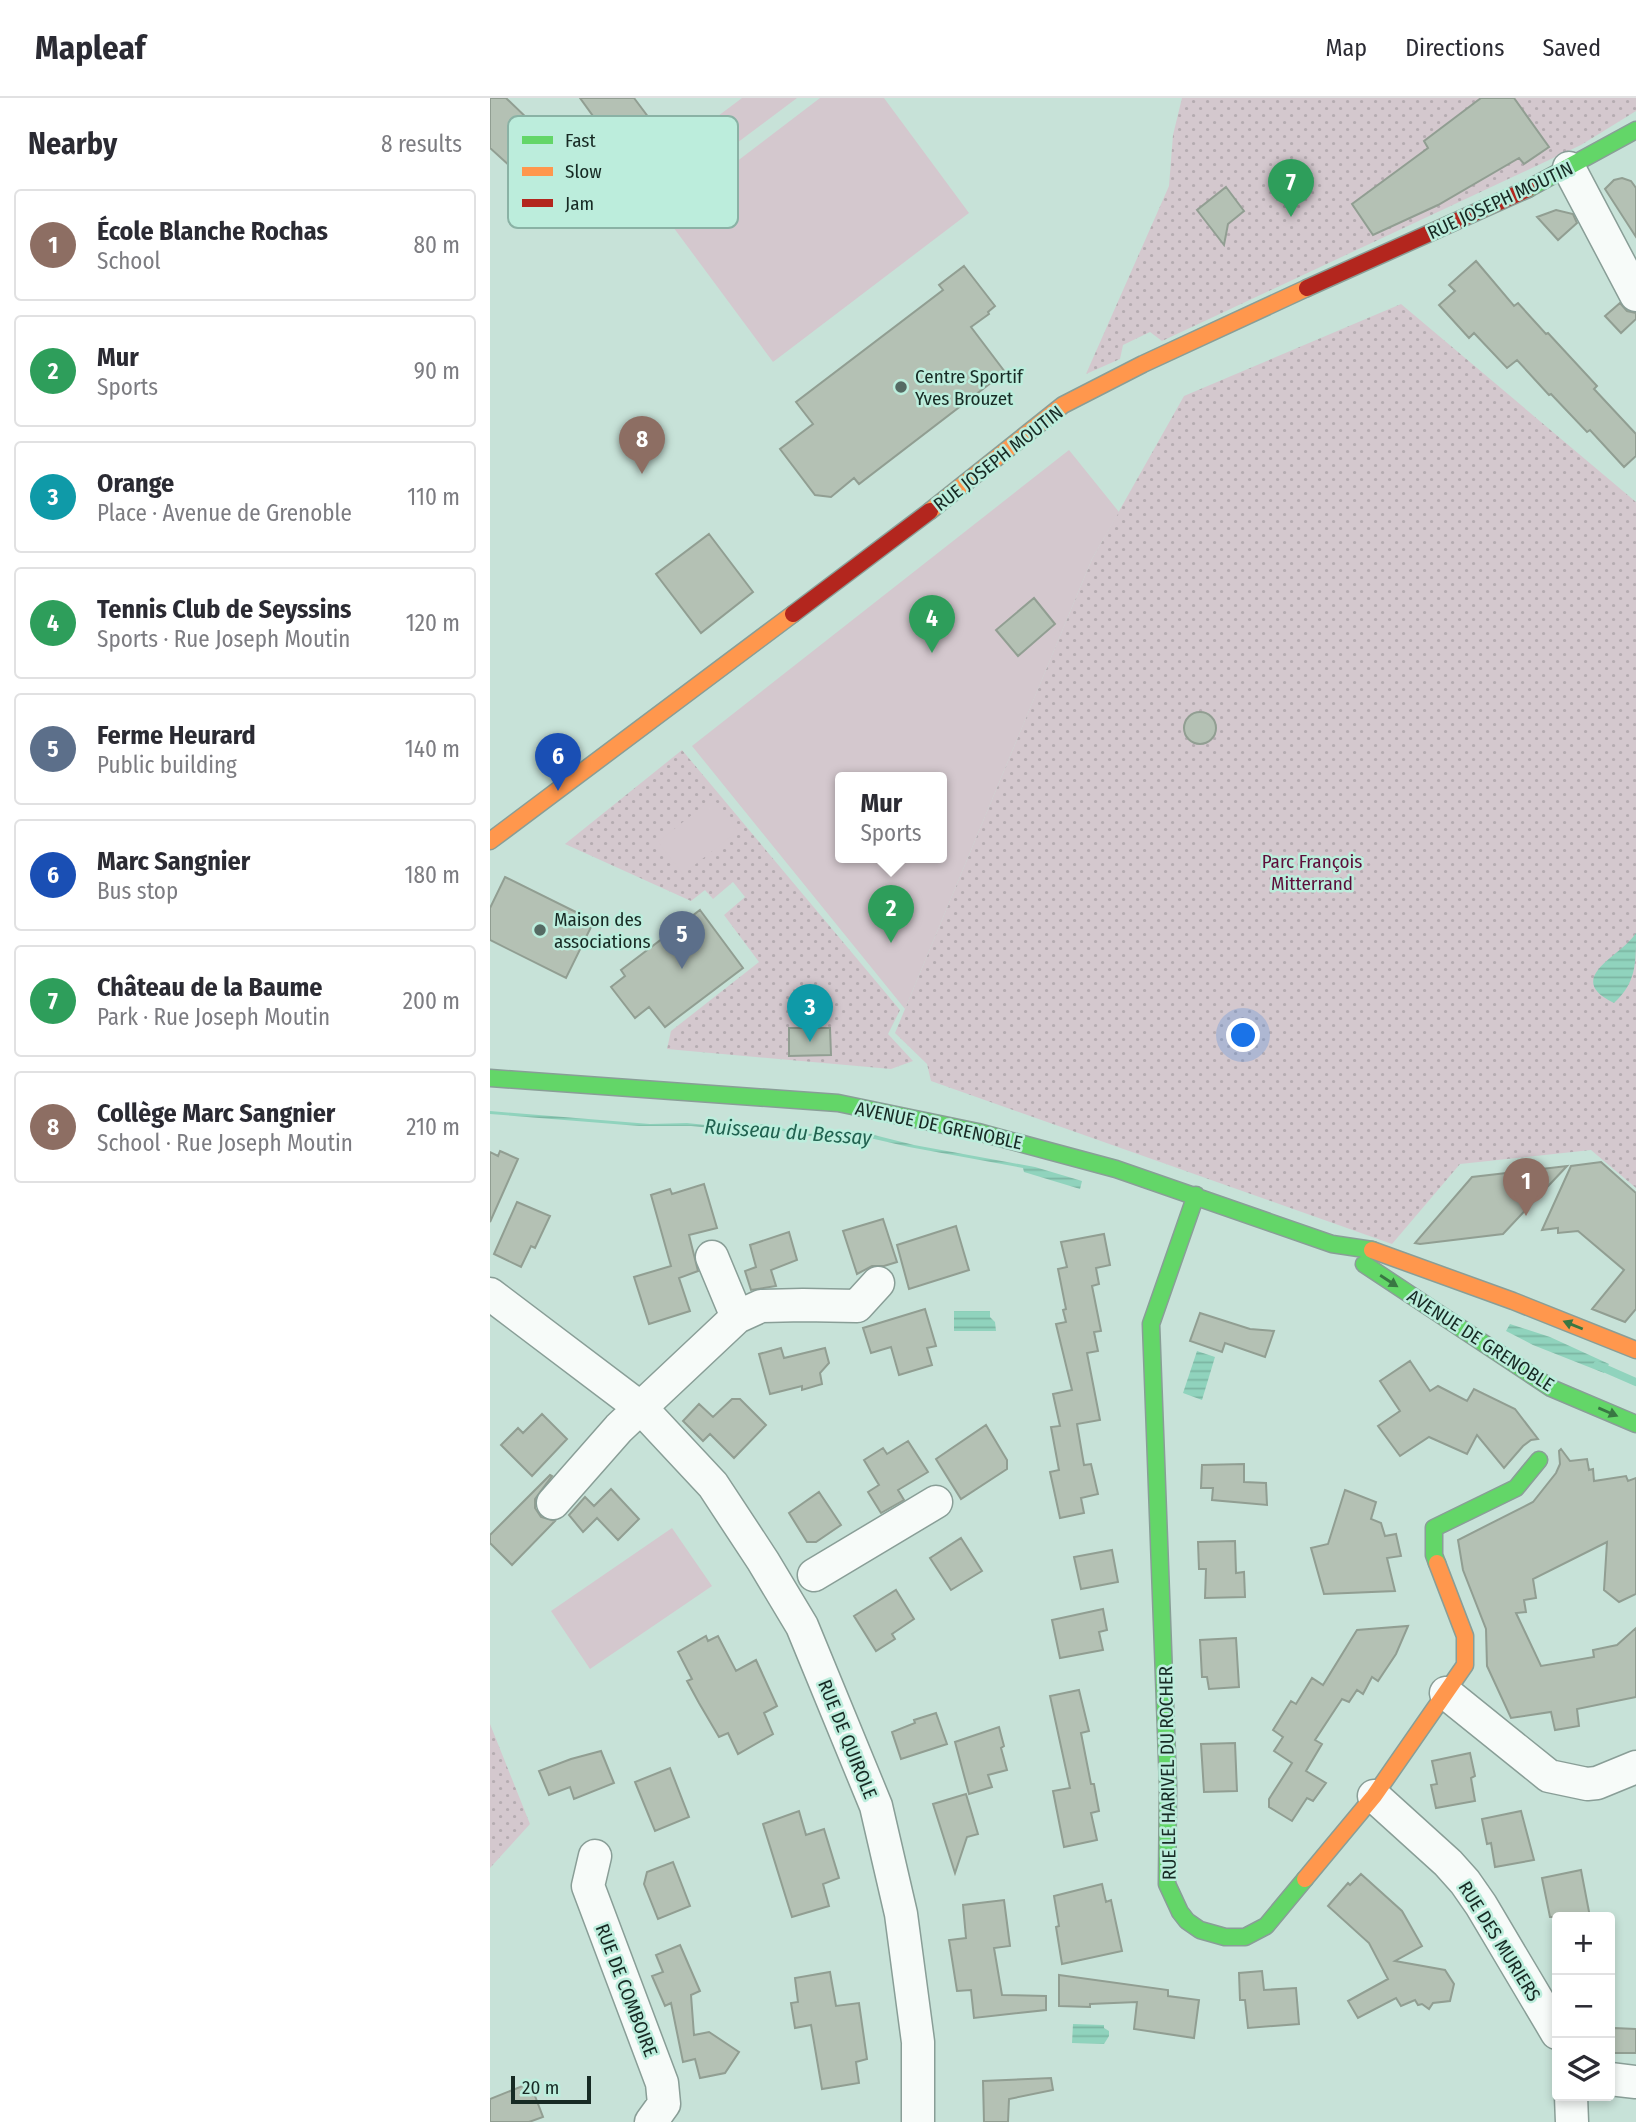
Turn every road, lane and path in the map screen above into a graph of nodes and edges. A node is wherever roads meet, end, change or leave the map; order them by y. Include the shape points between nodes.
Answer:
1 (1636, 130) edge
2 (1569, 168) junction
3 (1636, 295) edge
4 (490, 841) edge
5 (490, 1078) edge
6 (1196, 1195) junction
7 (1332, 1244) junction
8 (712, 1257) dead end
9 (878, 1283) dead end
10 (490, 1294) edge
11 (737, 1317) junction
12 (1636, 1350) edge
13 (642, 1409) junction
14 (1636, 1424) edge
15 (1539, 1460) dead end
16 (936, 1502) dead end
17 (553, 1503) dead end
18 (814, 1575) dead end
19 (1446, 1693) junction
20 (1636, 1768) edge
21 (1374, 1797) junction
22 (595, 1856) dead end
23 (1552, 2024) edge
24 (1615, 2080) edge
25 (1636, 2081) edge
26 (1571, 2101) edge
27 (651, 2122) edge
28 (918, 2122) edge
29 (1572, 2122) edge

1 - 2 street, RUE JOSEPH MOUTIN
2 - 3 street
2 - 4 street, RUE JOSEPH MOUTIN via 1063,405 910,527
5 - 6 street, AVENUE DE GRENOBLE via 838,1103 1038,1147
6 - 7 street, AVENUE DE GRENOBLE
6 - 21 street, RUE LE HARIVEL DU ROCHER via 1151,1324 1168,1772 1167,1884 1180,1912 1200,1930 1225,1937 1245,1937 1266,1926
12 -> 7 street, AVENUE DE GRENOBLE via 1371,1250
7 -> 14 street, AVENUE DE GRENOBLE via 1551,1388
8 - 11 street
9 - 11 street via 856,1306 761,1307
10 - 13 street, RUE DE QUIROLE
11 - 13 street
13 - 17 street
13 - 28 street, RUE DE QUIROLE via 713,1485 796,1615 876,1806 901,1914 918,2042
15 - 19 street, RUE LE HARIVEL DU ROCHER via 1516,1488 1434,1528 1434,1555 1465,1636 1465,1665
16 - 18 street
19 - 20 street via 1549,1776 1587,1784
19 - 21 street, RUE LE HARIVEL DU ROCHER
21 - 23 street, RUE DES MURIERS via 1465,1882
22 - 27 street, RUE DE COMBOIRE via 587,1885 662,2083 664,2104
24 - 25 street
26 - 29 street

